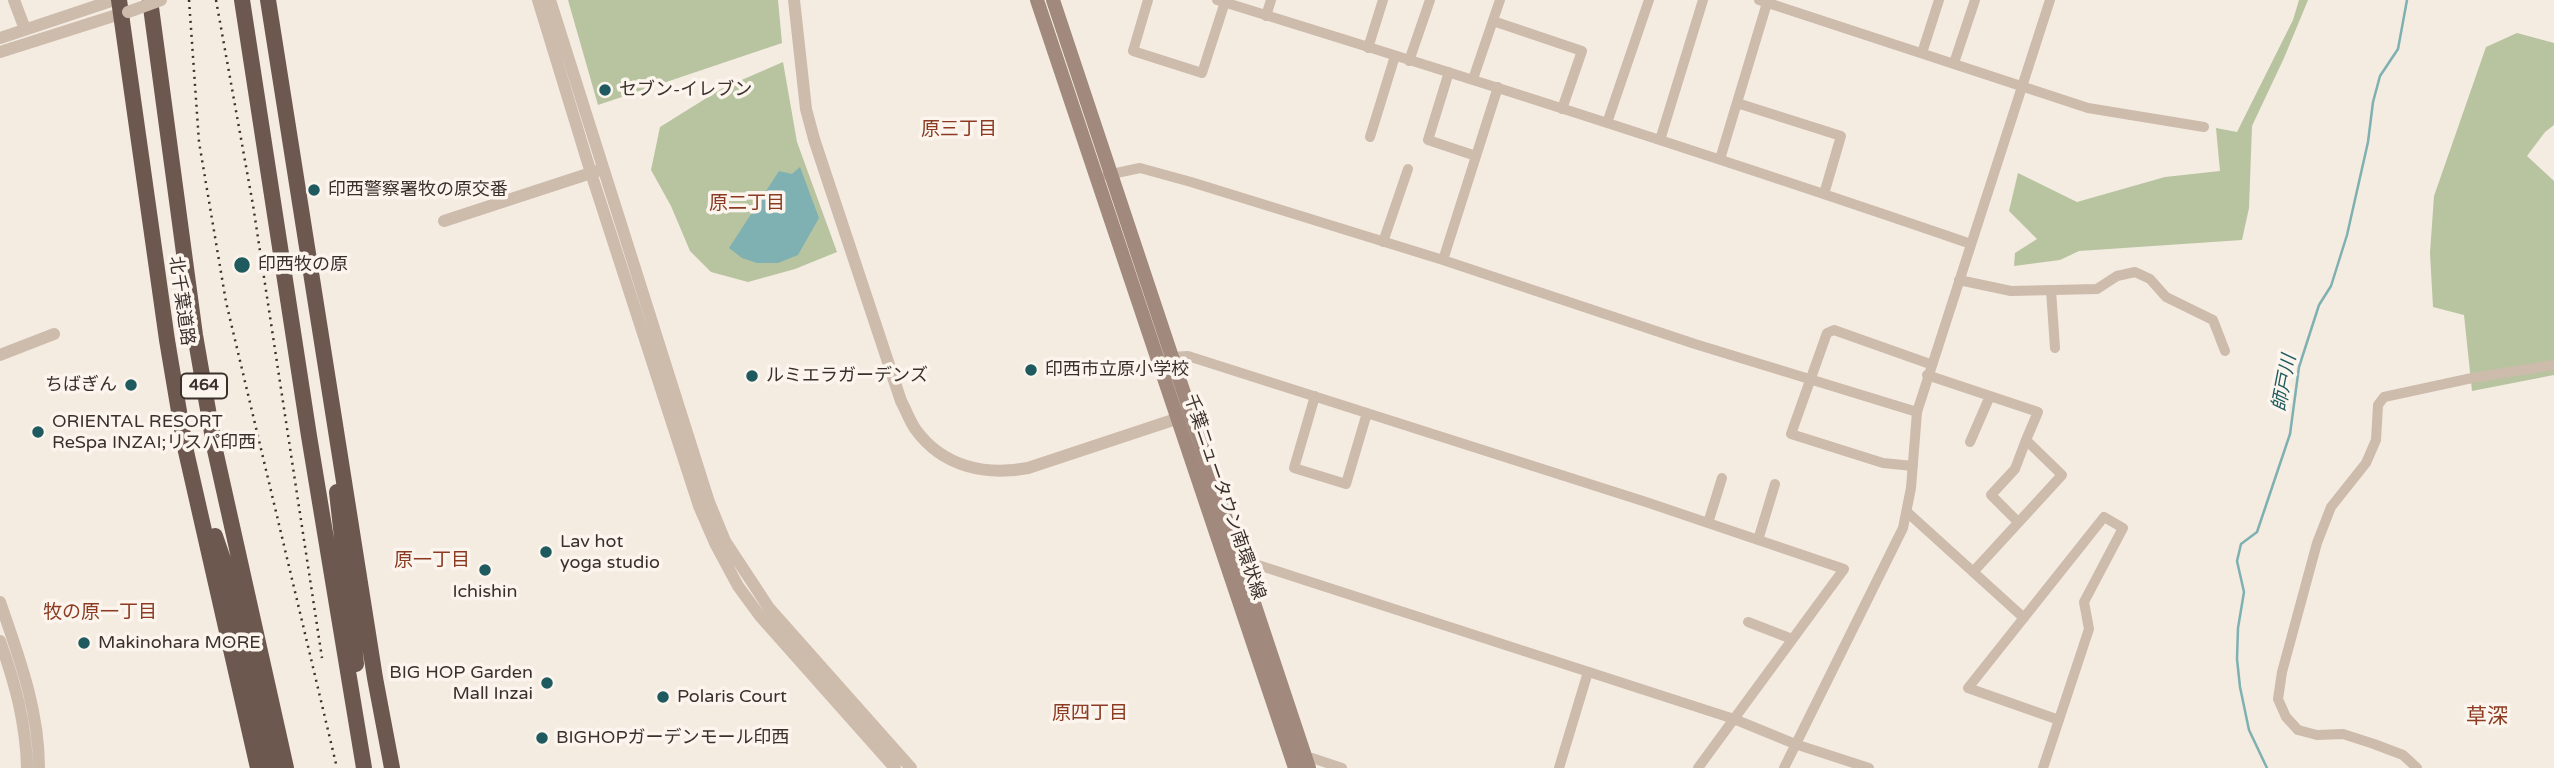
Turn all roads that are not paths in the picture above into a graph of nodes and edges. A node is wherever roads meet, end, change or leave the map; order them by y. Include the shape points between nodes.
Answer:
1 (14, 0) edge
2 (150, 0) edge
3 (162, 0) edge
4 (242, 0) edge
5 (268, 0) edge
6 (538, 0) edge
7 (550, 0) edge
8 (794, 0) edge
9 (1037, 0) edge
10 (1052, 0) edge
11 (1148, 0) edge
12 (1271, 0) edge
13 (1383, 0) edge
14 (1430, 0) edge
15 (1500, 0) edge
16 (1649, 0) edge
17 (1703, 0) edge
18 (1938, 0) edge
19 (1975, 0) edge
20 (2050, 0) edge
21 (1221, 1) edge
22 (1763, 1) edge
23 (121, 6) edge
24 (1266, 16) junction
25 (1493, 21) junction
26 (25, 29) junction
27 (0, 38) edge
28 (1368, 48) junction
29 (0, 52) edge
30 (1922, 53) junction
31 (1395, 56) junction
32 (1409, 61) junction
33 (1954, 63) junction
34 (1449, 72) junction
35 (1473, 79) junction
36 (2022, 85) junction
37 (1498, 87) junction
38 (1737, 103) junction
39 (1562, 109) junction
40 (1607, 123) junction
41 (2204, 127) dead end
42 (1370, 137) dead end
43 (1660, 140) junction
44 (1476, 156) junction
45 (1720, 159) junction
46 (604, 169) junction
47 (1408, 169) dead end
48 (591, 173) junction
49 (1103, 176) junction
50 (1824, 194) junction
51 (444, 221) dead end
52 (1383, 242) junction
53 (1971, 244) junction
54 (1443, 260) junction
55 (1959, 280) junction
56 (2051, 290) junction
57 (54, 334) dead end
58 (2055, 348) dead end
59 (2225, 351) dead end
60 (0, 355) edge
61 (1171, 357) junction
62 (1930, 364) junction
63 (2554, 365) edge
64 (1927, 375) junction
65 (1809, 379) junction
66 (1990, 396) junction
67 (1315, 397) junction
68 (1917, 411) junction
69 (1192, 413) junction
70 (1367, 413) junction
71 (1177, 418) junction
72 (338, 434) junction
73 (2026, 440) junction
74 (1970, 442) dead end
75 (186, 447) junction
76 (1913, 466) junction
77 (1722, 478) dead end
78 (1775, 484) dead end
79 (1907, 512) junction
80 (2018, 522) junction
81 (1708, 523) junction
82 (1758, 540) junction
83 (1242, 568) junction
84 (1973, 572) junction
85 (0, 602) edge
86 (2024, 618) junction
87 (1748, 622) dead end
88 (1793, 639) junction
89 (0, 641) edge
90 (3, 658) edge
91 (1588, 672) junction
92 (1734, 719) junction
93 (355, 720) junction
94 (2059, 720) junction
95 (1795, 744) junction
96 (1844, 764) edge
97 (1303, 766) edge
98 (27, 768) edge
99 (39, 768) edge
100 (258, 768) edge
101 (271, 768) edge
102 (286, 768) edge
103 (364, 768) edge
104 (392, 768) edge
105 (895, 768) edge
106 (911, 768) edge
107 (1342, 768) edge
108 (1559, 768) edge
109 (1698, 768) edge
110 (1784, 768) edge
111 (1869, 768) edge
112 (2043, 768) edge
113 (2417, 768) edge

1 - 26 street
2 - 102 highway, 北千葉道路 / 464 via 215,450
3 - 23 street, bridge
4 - 93 highway
5 - 72 highway
6 - 48 street
7 - 46 street
8 - 71 street via 806,109 814,139 901,401 916,430 939,453 960,465 1006,472
9 - 49 main road, 千葉ニュータウン南環状線
10 - 49 main road, 千葉ニュータウン南環状線
11 - 21 street via 1133,51 1202,73
12 - 24 street
13 - 28 street
14 - 32 street
15 - 25 street
16 - 40 street
17 - 43 street
18 - 30 street
19 - 33 street
20 - 36 street
21 - 24 street
22 - 30 street
22 - 38 street
23 - 26 street
23 - 29 street
23 - 75 highway, 北千葉道路 / 464
24 - 28 street
25 - 35 street
25 - 39 street via 1582,51
26 - 27 street
28 - 31 street
30 - 33 street
31 - 32 street
31 - 42 street
32 - 34 street
33 - 36 street
34 - 35 street
34 - 44 street via 1428,140
35 - 37 street
36 - 41 street via 2088,108
36 - 53 street
37 - 39 street
37 - 44 street
38 - 45 street
38 - 50 street via 1841,136
39 - 40 street
40 - 43 street
43 - 45 street
44 - 54 street
45 - 50 street
46 - 48 street
46 - 106 street via 725,541 769,608
47 - 52 street
48 - 51 street
48 - 105 street via 699,506 716,545 760,616
49 - 52 street via 1140,168
49 - 61 main road, 千葉ニュータウン南環状線
49 - 71 main road, 千葉ニュータウン南環状線
50 - 53 street
52 - 54 street
53 - 55 street
54 - 65 street
55 - 56 street via 2011,292
55 - 62 street
56 - 58 street
56 - 59 street via 2097,289 2117,275 2135,272 2150,279 2166,297 2213,320
57 - 60 street
61 - 67 street via 1188,356
61 - 69 main road, 千葉ニュータウン南環状線
62 - 64 street
62 - 65 street via 1834,330 1827,333
63 - 113 street via 2384,397 2378,405 2376,440 2366,463 2330,507 2317,543 2282,672 2278,699 2286,717 2298,730 2343,734 2403,755
64 - 66 street
64 - 68 street
65 - 68 street
65 - 76 street via 1791,434 1883,463
66 - 73 street via 2038,412
66 - 74 street
67 - 70 street
67 - 70 street via 1294,468 1346,484
68 - 76 street
69 - 71 street
69 - 83 main road, 千葉ニュータウン南環状線
70 - 81 street
71 - 97 main road, 千葉ニュータウン南環状線
72 - 93 highway via 334,461 358,679
72 - 104 highway
73 - 80 street via 2015,469 1991,495
73 - 80 street via 2062,475
75 - 100 highway, 北千葉道路 / 464
75 - 101 highway via 225,565
76 - 79 street
77 - 81 street
78 - 82 street
79 - 84 street
79 - 95 street
80 - 84 street
81 - 82 street
82 - 88 street via 1844,569
83 - 91 street via 1255,564
83 - 97 main road, 千葉ニュータウン南環状線
84 - 86 street
85 - 99 street via 33,705
86 - 94 street via 1968,688
86 - 94 street via 2104,517 2123,528 2084,602 2089,629
87 - 88 street
88 - 92 street
89 - 90 street
90 - 98 street via 20,707
91 - 92 street
91 - 108 street
92 - 95 street
92 - 109 street
93 - 103 highway
94 - 112 street
95 - 96 street
95 - 110 street
96 - 111 street
97 - 107 street via 1312,758

